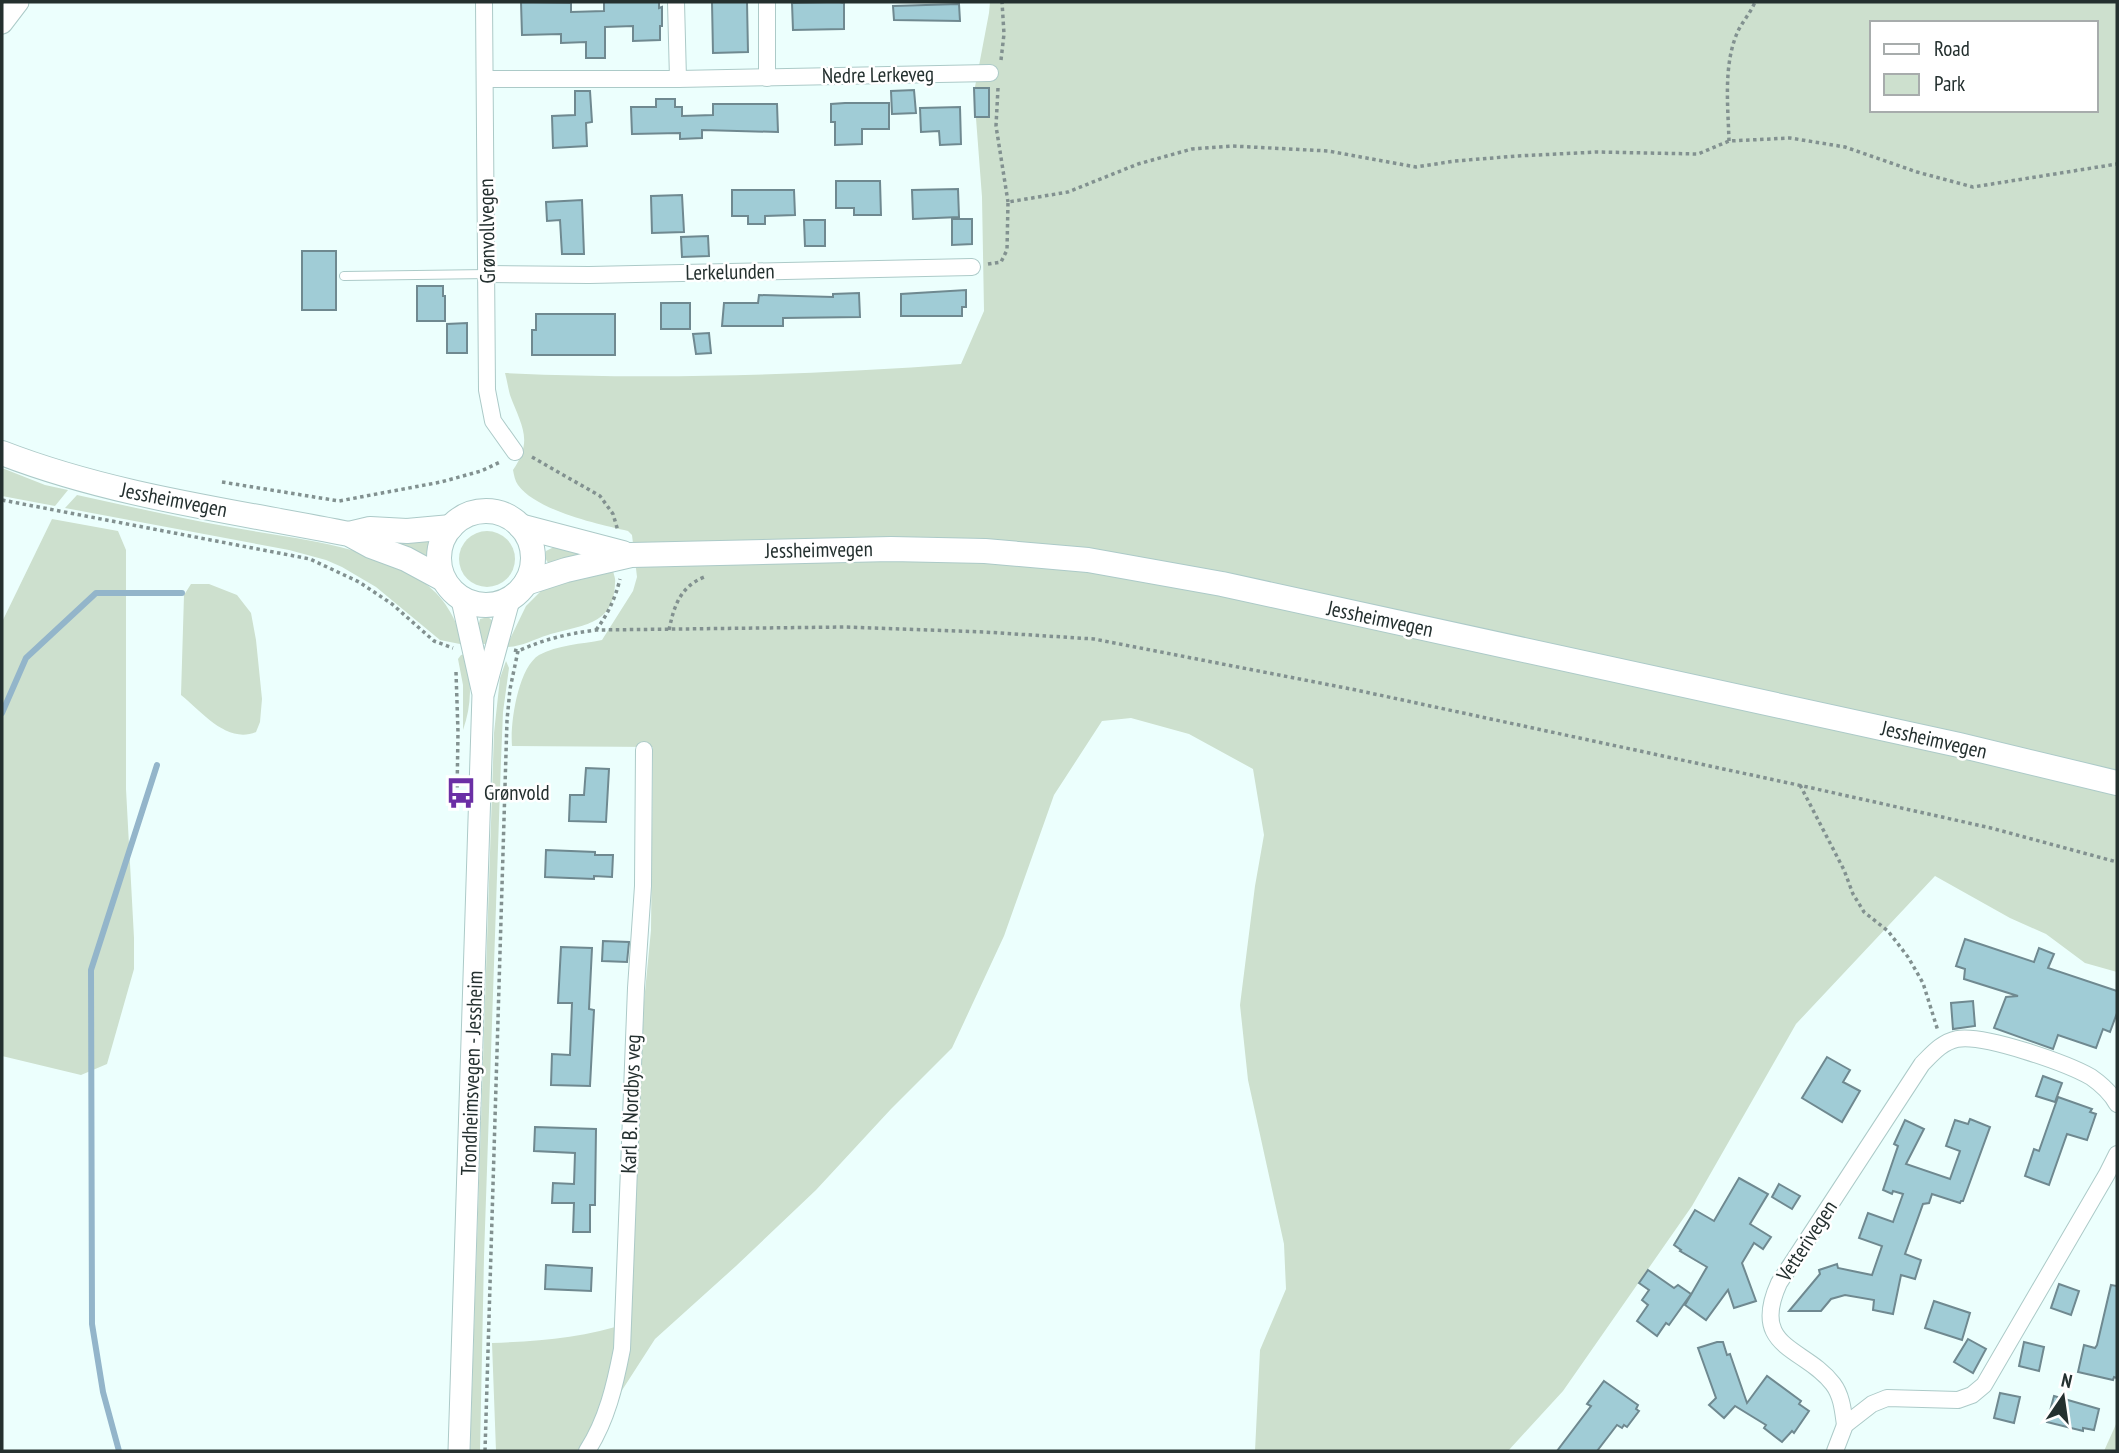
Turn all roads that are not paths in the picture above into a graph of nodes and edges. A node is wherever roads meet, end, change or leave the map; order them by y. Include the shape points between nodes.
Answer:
1 (18, 2) edge
2 (484, 2) edge
3 (676, 2) edge
4 (767, 2) edge
5 (2, 23) edge
6 (996, 74) road end
7 (766, 78) junction
8 (485, 79) junction
9 (678, 79) junction
10 (972, 267) road end
11 (488, 274) junction
12 (344, 276) dead end
13 (2, 453) edge
14 (515, 453) road end
15 (520, 526) junction
16 (450, 527) junction
17 (349, 534) junction
18 (624, 555) junction
19 (443, 579) junction
20 (518, 592) junction
21 (462, 600) junction
22 (483, 694) junction
23 (644, 750) dead end
24 (2117, 783) edge
25 (2117, 1104) edge
26 (2117, 1154) edge
27 (1845, 1425) junction
28 (459, 1451) edge
29 (587, 1451) edge
30 (1835, 1451) edge

1 - 5 main road
2 - 8 street, Grønvollvegen
3 - 9 street
4 - 7 street
6 - 7 street, Nedre Lerkeveg
7 - 9 street, Nedre Lerkeveg
8 - 9 street, Nedre Lerkeveg
8 - 11 street, Grønvollvegen
10 - 11 street, Lerkelunden
11 - 12 lane
11 - 14 street, Grønvollvegen via 490,411
13 - 17 main road, Jessheimvegen via 100,485
15 - 16 main road via 485,511 472,513
15 - 18 main road, Jessheimvegen
15 - 20 main road via 533,554 532,569
16 - 17 main road, Jessheimvegen via 370,529
16 - 19 main road via 439,552
17 - 19 main road, Jessheimvegen
18 - 20 main road, Jessheimvegen via 566,570
18 - 24 main road, Jessheimvegen via 891,549 1088,560 1222,584
19 - 21 main road
20 - 21 main road via 486,606
20 - 22 main road, Trondheimsvegen - Jessheim
21 - 22 main road, Trondheimsvegen - Jessheim
22 - 28 main road, Trondheimsvegen - Jessheim
23 - 29 street, Karl B. Nordbys veg via 643,886 622,1349 614,1391
25 - 27 street, Vetterivegen via 2090,1077 1983,1039 1950,1041 1922,1064 1779,1283 1770,1305 1771,1321 1783,1344 1835,1386
26 - 27 street via 1984,1385 1958,1400 1887,1398
27 - 30 street

